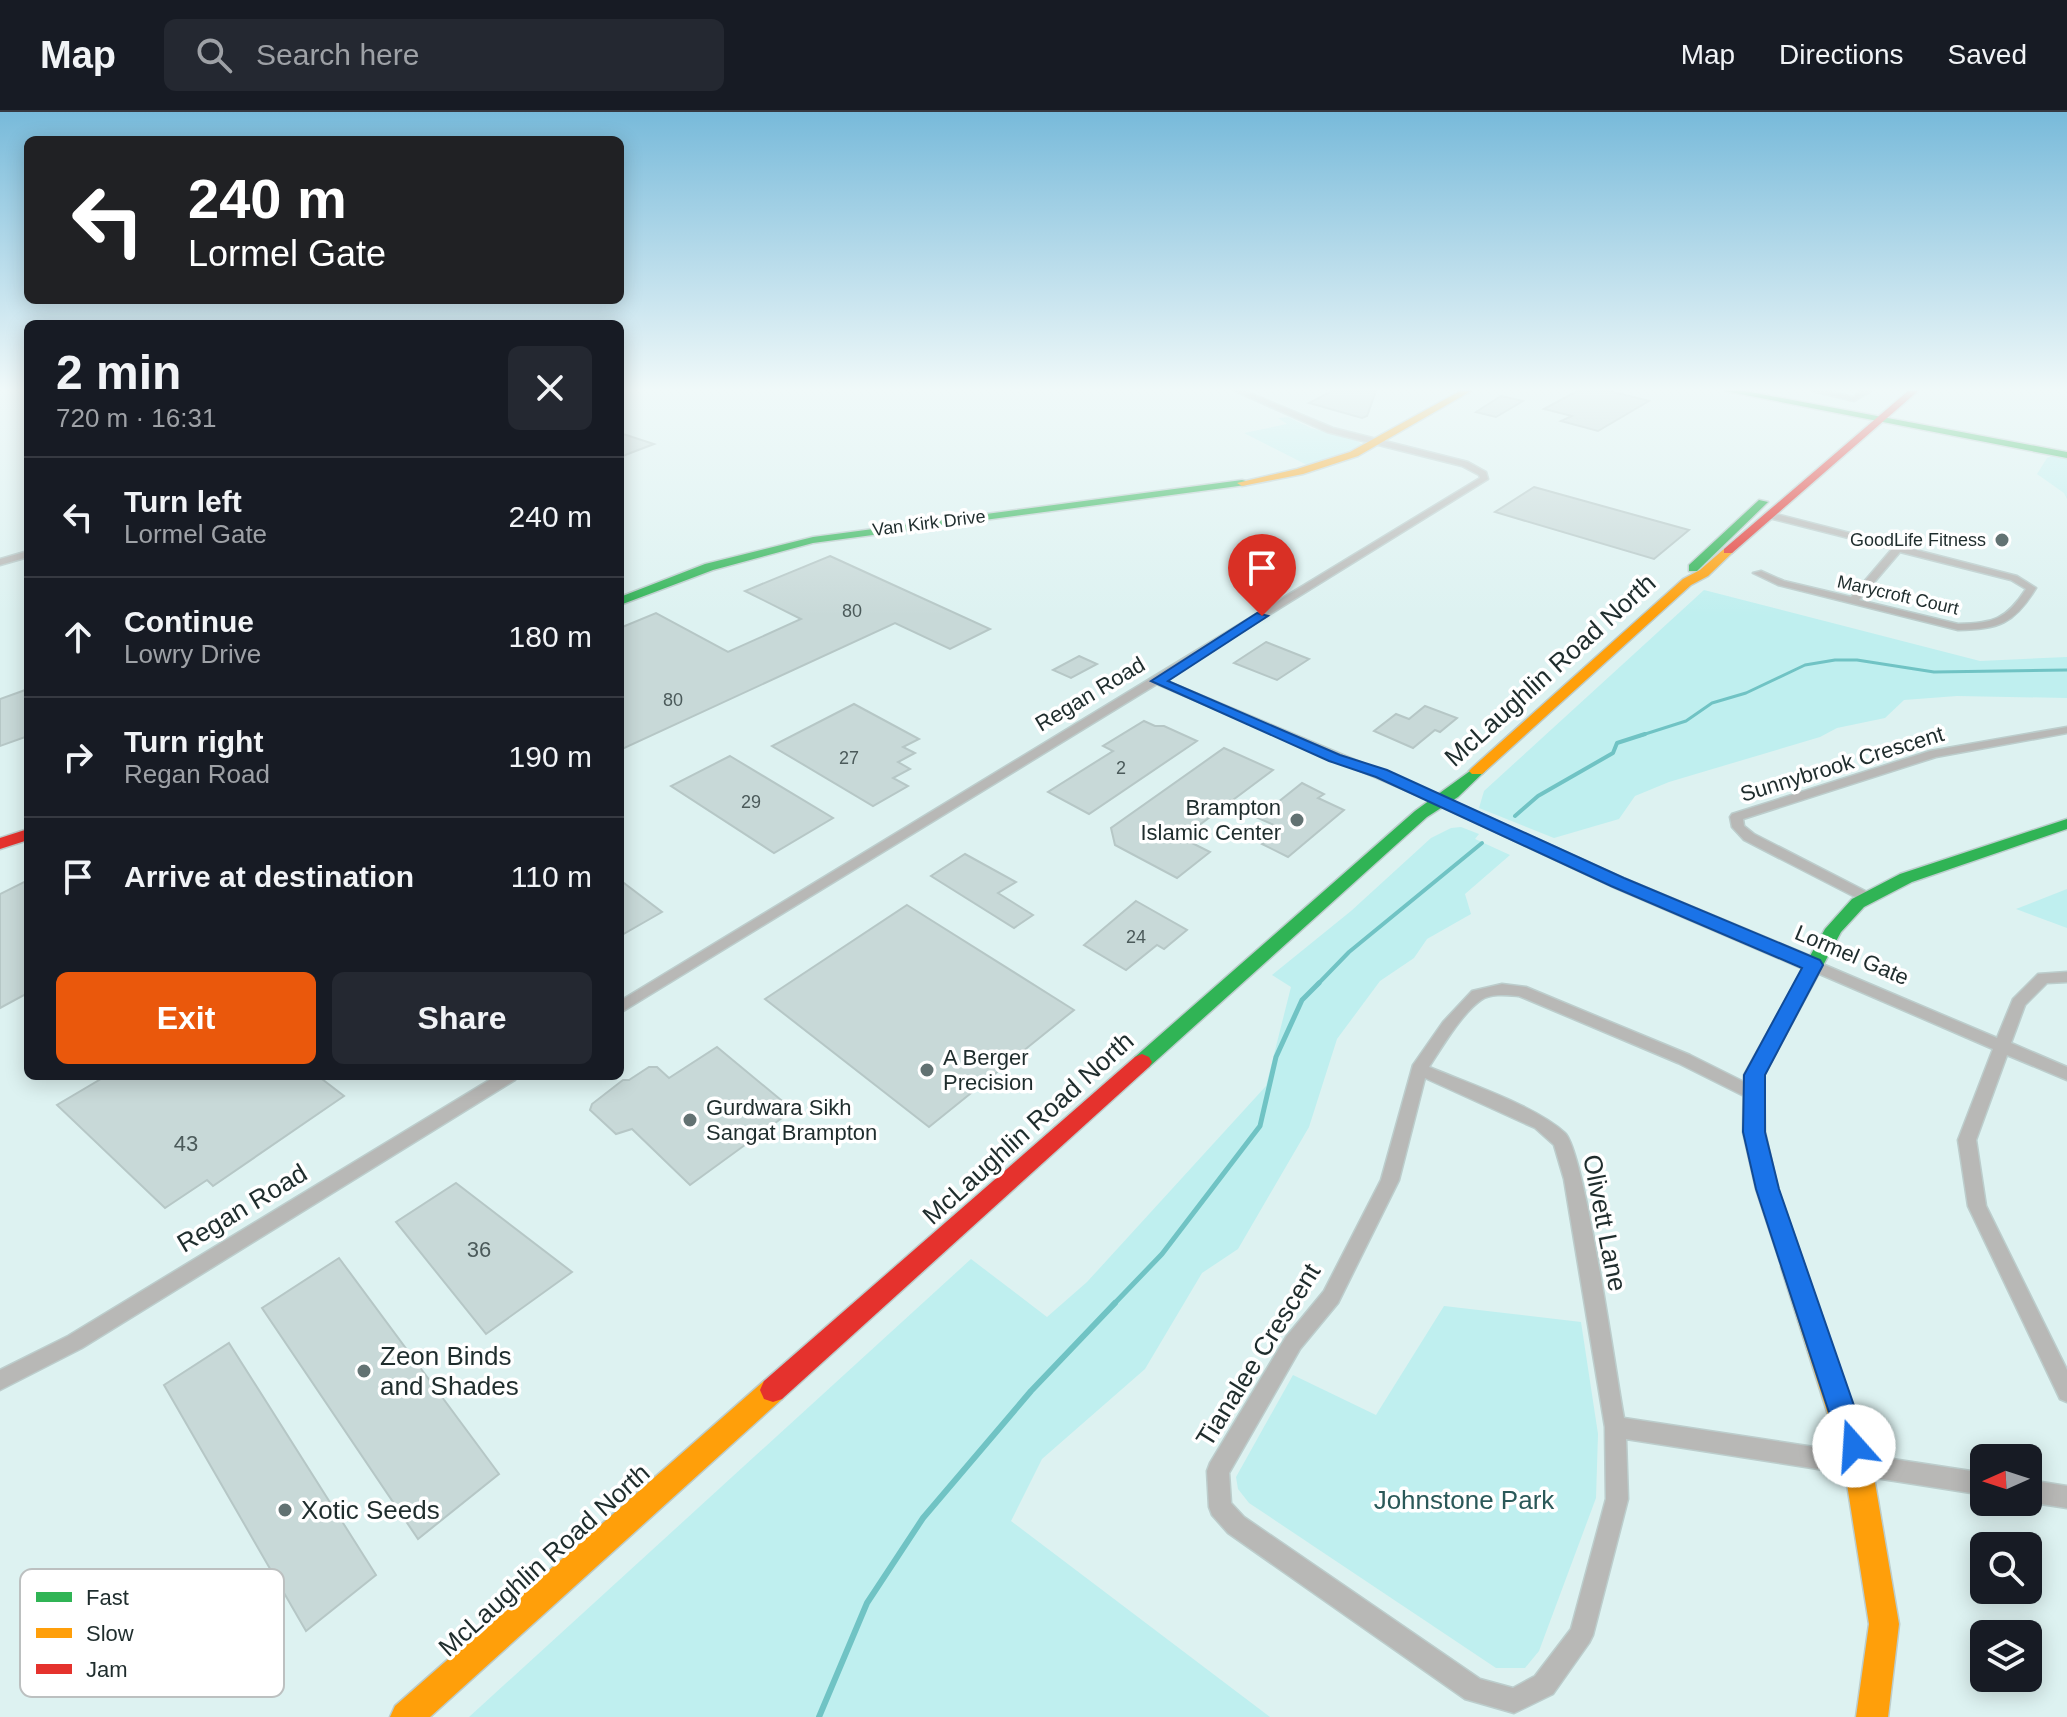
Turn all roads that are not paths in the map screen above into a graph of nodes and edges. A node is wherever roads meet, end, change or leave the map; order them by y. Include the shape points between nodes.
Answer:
1 (1321, 466) edge
2 (1468, 466) edge
3 (1815, 466) edge
4 (1816, 466) edge
5 (1811, 470) junction
6 (1768, 515) junction
7 (1898, 548) junction
8 (24, 555) edge
9 (0, 562) edge
10 (1758, 573) dead end
11 (1687, 582) junction
12 (624, 599) edge
13 (1852, 602) junction
14 (1158, 681) junction
15 (2067, 730) edge
16 (1438, 803) junction
17 (2067, 824) edge
18 (24, 835) edge
19 (0, 844) edge
20 (1866, 897) junction
21 (1813, 965) junction
22 (2067, 977) edge
23 (624, 1006) edge
24 (2001, 1046) junction
25 (1419, 1069) junction
26 (2067, 1074) edge
27 (502, 1080) edge
28 (1752, 1093) junction
29 (0, 1380) edge
30 (2067, 1392) edge
31 (1615, 1427) junction
32 (1858, 1465) junction
33 (1970, 1482) edge
34 (2042, 1493) edge
35 (2067, 1497) edge
36 (406, 1717) edge
37 (1872, 1717) edge

1 - 12 main road, Van Kirk Drive via 1262,480 813,540 709,567
2 - 14 street, Regan Road via 1484,479
3 - 5 main road, McLaughlin Road North
4 - 5 main road, McLaughlin Road North
5 - 6 main road, McLaughlin Road North
5 - 11 main road, McLaughlin Road North via 1713,546
6 - 7 street, Marycroft Court
6 - 11 main road, McLaughlin Road North
7 - 13 street
7 - 13 street, Marycroft Court via 2014,578 2031,588 2008,619 1974,627 1948,626
8 - 9 street
10 - 13 street, Marycroft Court
11 - 16 main road, McLaughlin Road North
14 - 16 street
14 - 23 street, Regan Road
15 - 20 street, Sunnybrook Crescent via 1947,751 1736,817 1749,837
16 - 21 main road, Lormel Gate
16 - 36 main road, McLaughlin Road North via 1217,993
17 - 20 main road via 1906,878
18 - 19 main road
20 - 21 main road via 1838,923
21 - 24 street, Lormel Gate
21 - 28 main road via 1762,1058
22 - 24 street via 2049,976 2035,983 2018,1003
24 - 26 street, Lormel Gate
24 - 30 street via 1967,1140 1977,1206
25 - 28 street, Tianalee Crescent via 1477,995 1502,989 1521,991
25 - 31 street, Olivett Lane via 1541,1123 1562,1141
25 - 31 street, Tianalee Crescent via 1390,1180 1331,1297 1293,1343 1218,1471 1220,1507 1236,1525 1474,1690 1514,1701 1544,1685 1581,1635 1617,1499
27 - 29 street, Regan Road via 75,1342
28 - 32 main road via 1754,1132 1767,1189
31 - 32 street
32 - 33 street
32 - 37 main road via 1884,1624
34 - 35 street

